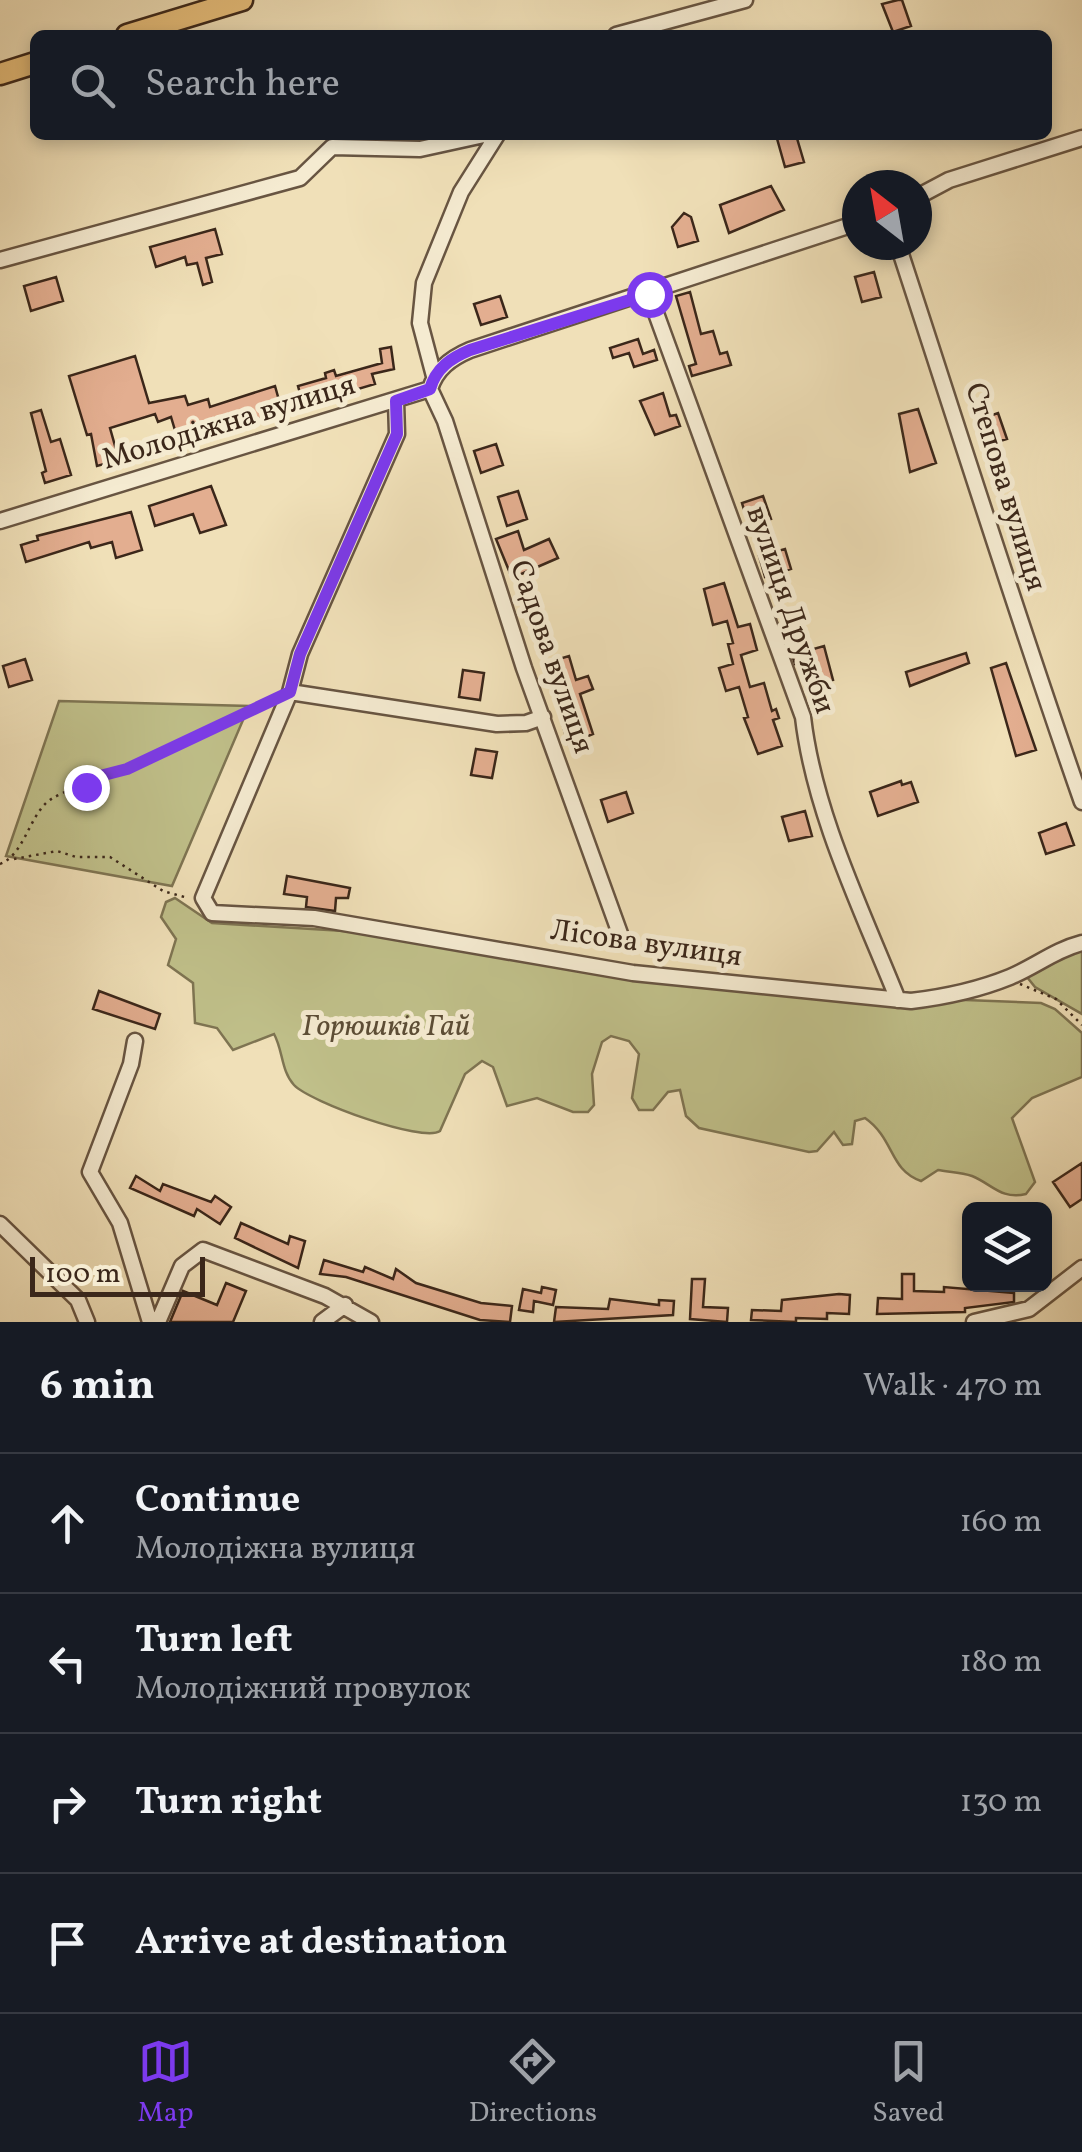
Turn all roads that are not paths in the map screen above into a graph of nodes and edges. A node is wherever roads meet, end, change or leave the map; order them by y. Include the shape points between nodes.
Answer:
1 (242, 0) edge
2 (745, 0) edge
3 (143, 30) edge
4 (634, 30) edge
5 (30, 65) edge
6 (0, 74) edge
7 (1082, 138) edge
8 (461, 140) edge
9 (493, 140) edge
10 (932, 189) edge
11 (842, 228) edge
12 (0, 260) edge
13 (903, 260) edge
14 (649, 294) junction
15 (432, 382) junction
16 (396, 401) junction
17 (0, 521) edge
18 (290, 692) junction
19 (543, 718) junction
20 (1082, 802) edge
21 (623, 942) dead end
22 (1082, 943) edge
23 (898, 1000) junction
24 (135, 1041) dead end
25 (0, 1224) edge
26 (1082, 1268) edge
27 (345, 1305) junction
28 (1017, 1318) edge
29 (87, 1322) edge
30 (154, 1322) edge
31 (322, 1322) edge
32 (371, 1322) edge
33 (974, 1322) edge

1 - 3 highway
2 - 4 street
5 - 6 highway
7 - 10 street
8 - 12 street via 420,149 332,147 300,178
9 - 15 street, Садова вулиця via 461,192 424,283 420,323
11 - 14 street, Молодіжна вулиця
13 - 20 street, Степова вулиця
14 - 15 street, Молодіжна вулиця via 470,350
14 - 23 street, вулиця Дружби via 802,717 840,857
15 - 16 street, Молодіжна вулиця
15 - 19 street, Садова вулиця
16 - 17 street, Молодіжна вулиця
16 - 18 street via 397,434 300,654
18 - 19 street via 497,724
18 - 23 street, Лісова вулиця via 204,900 212,912 396,930 634,973
19 - 21 street, Садова вулиця
22 - 23 street, Лісова вулиця via 950,997
24 - 30 street via 90,1167 120,1223
25 - 29 street via 78,1300
26 - 28 street
27 - 30 street via 202,1250 182,1266
27 - 31 street
27 - 32 street
28 - 33 street

